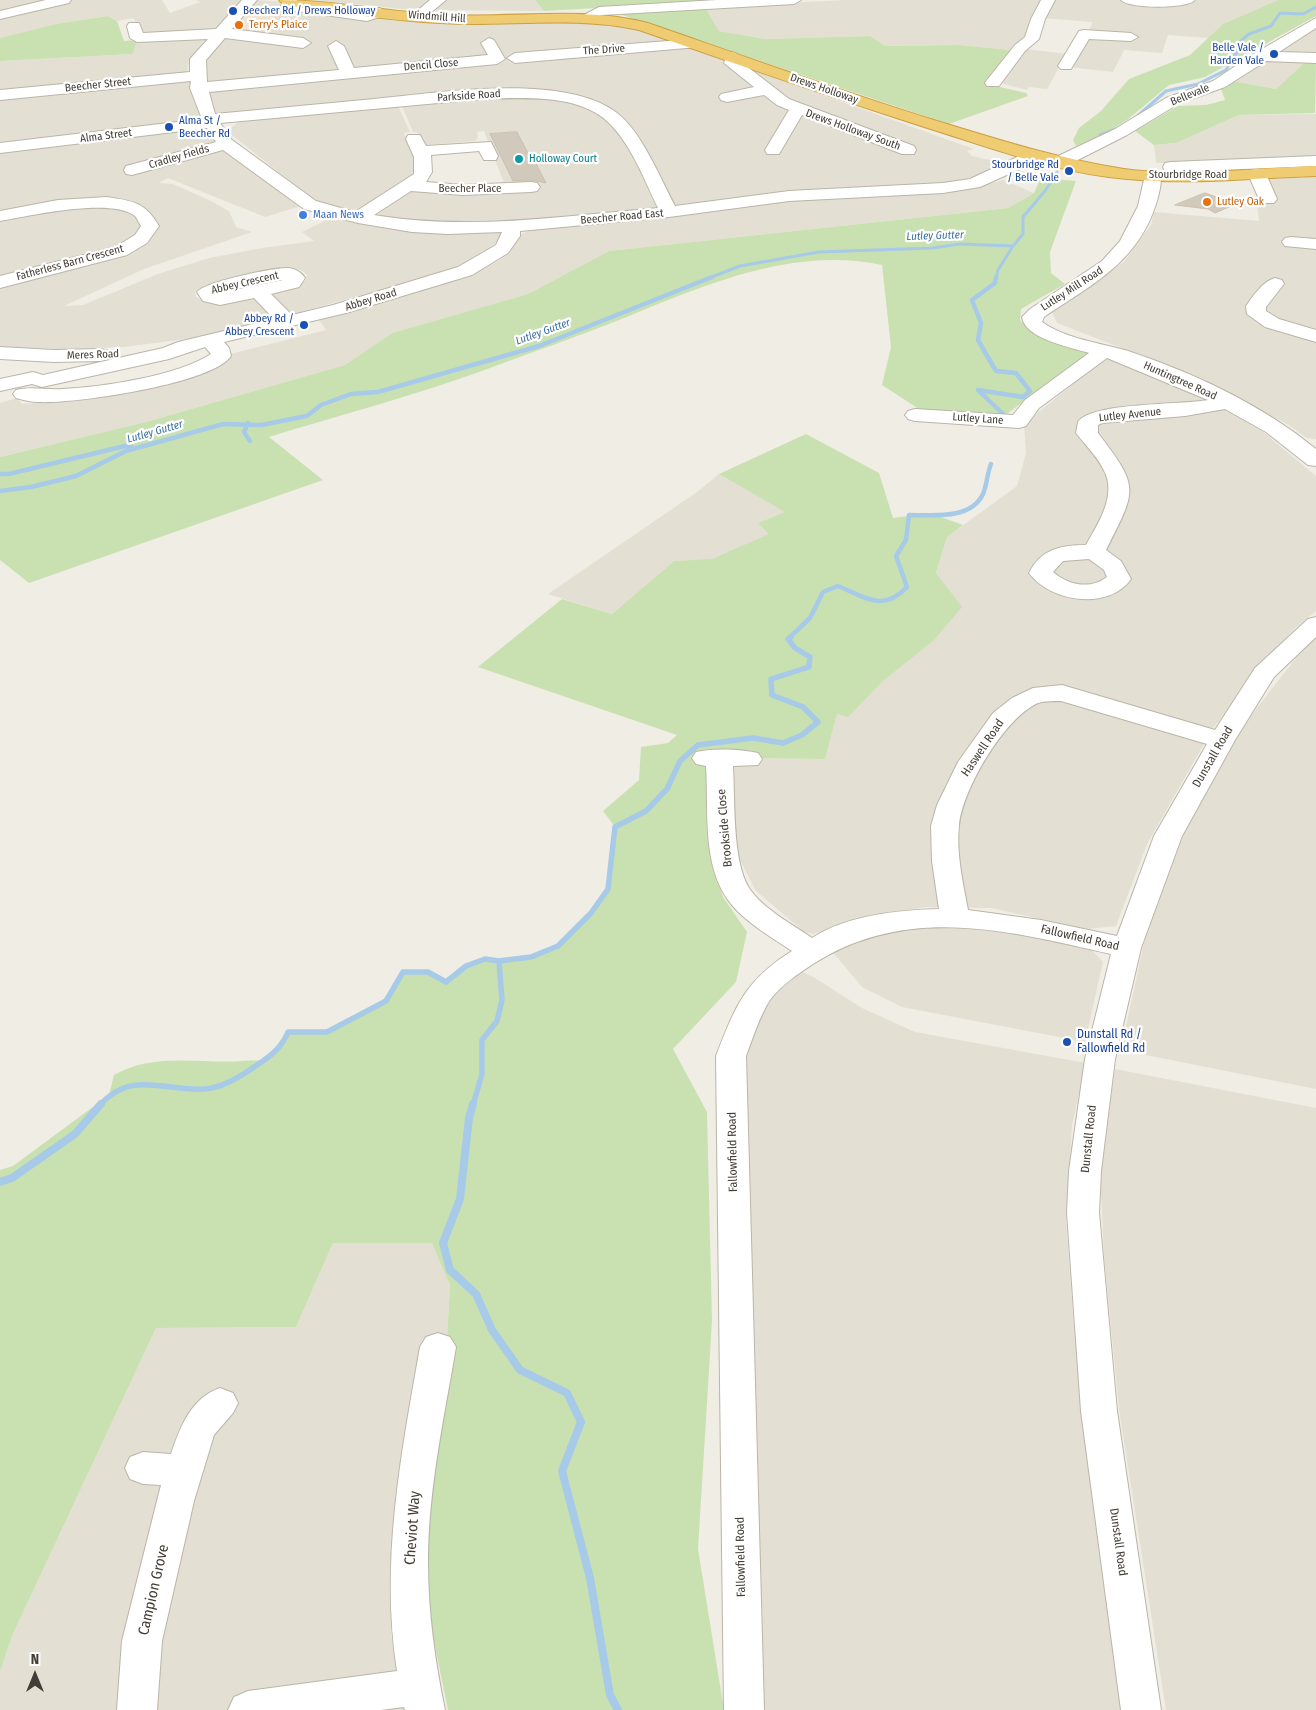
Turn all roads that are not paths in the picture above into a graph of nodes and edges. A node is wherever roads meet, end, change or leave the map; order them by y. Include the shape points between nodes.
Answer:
1 (64, 0) edge
2 (250, 0) edge
3 (288, 0) edge
4 (438, 0) edge
5 (794, 0) edge
6 (1048, 0) edge
7 (1128, 0) edge
8 (1188, 0) edge
9 (0, 14) edge
10 (418, 16) junction
11 (589, 16) junction
12 (475, 20) junction
13 (1316, 22) edge
14 (134, 26) dead end
15 (218, 33) junction
16 (1130, 37) dead end
17 (303, 43) dead end
18 (694, 44) junction
19 (336, 46) dead end
20 (1020, 48) junction
21 (1038, 50) dead end
22 (1055, 52) dead end
23 (1260, 56) junction
24 (732, 57) junction
25 (515, 58) dead end
26 (1316, 58) edge
27 (348, 73) junction
28 (198, 82) junction
29 (994, 83) dead end
30 (765, 90) junction
31 (0, 95) edge
32 (726, 97) dead end
33 (798, 109) junction
34 (211, 121) junction
35 (226, 144) junction
36 (485, 145) dead end
37 (0, 148) edge
38 (773, 150) dead end
39 (908, 150) dead end
40 (1034, 156) junction
41 (1316, 161) edge
42 (1060, 162) junction
43 (1171, 167) dead end
44 (124, 170) dead end
45 (1316, 171) edge
46 (1257, 174) junction
47 (1152, 175) junction
48 (409, 186) junction
49 (531, 188) dead end
50 (1268, 199) dead end
51 (670, 212) junction
52 (0, 216) edge
53 (358, 218) junction
54 (512, 226) junction
55 (1290, 241) dead end
56 (1316, 244) edge
57 (0, 282) edge
58 (1275, 284) dead end
59 (258, 291) dead end
60 (288, 322) junction
61 (1032, 324) joint
62 (1316, 336) edge
63 (209, 341) junction
64 (185, 346) junction
65 (1105, 350) junction
66 (0, 353) edge
67 (54, 356) junction
68 (16, 382) edge
69 (1227, 402) junction
70 (914, 415) dead end
71 (1313, 455) edge
72 (1094, 552) dead end
73 (1316, 624) edge
74 (1222, 740) junction
75 (749, 759) dead end
76 (955, 916) junction
77 (1127, 948) junction
78 (810, 950) junction
79 (438, 1347) dead end
80 (220, 1403) dead end
81 (143, 1468) dead end
82 (184, 1471) junction
83 (423, 1698) edge
84 (137, 1710) edge
85 (248, 1710) edge
86 (744, 1710) edge
87 (1141, 1710) edge

1 - 9 street
2 - 15 street
3 - 10 highway, Windmill Hill
4 - 10 street
5 - 11 street via 606,10
6 - 20 street via 1032,39
7 - 8 street via 1162,3
10 - 12 highway, Windmill Hill
11 - 12 highway, Windmill Hill
11 - 18 highway, Drews Holloway via 618,19
12 - 27 street, Dencil Close via 497,59
13 - 23 street, Bellevale
14 - 15 street via 137,38
15 - 17 street
15 - 28 street via 198,59
16 - 22 street via 1084,34 1069,60
18 - 24 highway, Drews Holloway
18 - 25 street, The Drive
19 - 27 street
20 - 21 street
20 - 29 street
23 - 26 street
23 - 42 street, Bellevale via 1219,84 1172,101 1121,132
24 - 30 street, Drews Holloway South via 732,63
24 - 40 highway, Drews Holloway via 838,95
27 - 28 street, Dencil Close
28 - 31 street, Beecher Street
28 - 34 street, Beecher Road East
30 - 32 street
30 - 33 street, Drews Holloway South
33 - 38 street, Drews Holloway South
33 - 39 street, Drews Holloway South
34 - 35 street, Beecher Road East
34 - 37 street, Alma Street
34 - 51 street, Parkside Road via 482,94 516,93 563,98 612,116 625,132
35 - 44 street, Cradley Fields
35 - 53 street, Beecher Road East via 310,205
36 - 48 street, Beecher Place via 418,145 426,170
40 - 42 highway, Drews Holloway
40 - 51 street, Beecher Road East via 986,178 958,186 789,196
41 - 43 street, Stourbridge Road
42 - 47 highway, Stourbridge Road via 1112,172
45 - 46 highway, Stourbridge Road
46 - 47 highway, Stourbridge Road
46 - 50 street
47 - 61 street, Lutley Mill Road via 1146,206 1128,243 1109,265 1032,317
48 - 49 street, Beecher Place via 463,190
48 - 53 street, Beecher Place
51 - 54 street, Beecher Road East
52 - 57 street, Fatherless Barn Crescent via 67,204 100,202 131,207 145,215 150,226 141,239 120,251
53 - 54 street, Beecher Road East via 412,227
54 - 60 street, Abbey Road via 511,236 502,249 465,272
55 - 56 street
58 - 62 street via 1256,306 1257,314 1272,323
59 - 60 street, Abbey Crescent
60 - 63 street, Abbey Road
61 - 65 street, Huntingtree Road via 1051,334
63 - 64 street, Abbey Road
63 - 68 street via 222,353 218,360 136,385 73,396 38,397 20,393
64 - 67 street, Meres Road
64 - 68 street, Abbey Road via 170,353 51,379
65 - 69 street, Huntingtree Road
65 - 70 street, Lutley Lane via 1032,404 1019,422
66 - 67 street, Meres Road
67 - 68 street via 49,371
69 - 71 street, Huntingtree Road
69 - 72 street, Lutley Avenue via 1184,410 1110,415 1088,422 1087,433 1116,474 1120,492
73 - 74 street, Dunstall Road via 1264,673
74 - 76 street, Haswell Road via 1062,693 1033,696 1021,703 1002,718 967,768 950,805 945,826 946,861
74 - 77 street, Dunstall Road via 1168,836
75 - 78 street, Brookside Close via 712,758 726,864 734,888 760,913
76 - 77 street, Fallowfield Road via 1025,926
76 - 78 street, Fallowfield Road via 883,922 846,933
77 - 87 street, Dunstall Road via 1100,1059 1085,1171 1083,1213 1099,1411
78 - 86 street, Fallowfield Road via 765,986 744,1022 731,1056
79 - 83 street, Cheviot Way via 410,1541 411,1616
80 - 82 street, Campion Grove via 198,1428
81 - 82 street
82 - 84 street, Campion Grove via 142,1641
83 - 85 street

